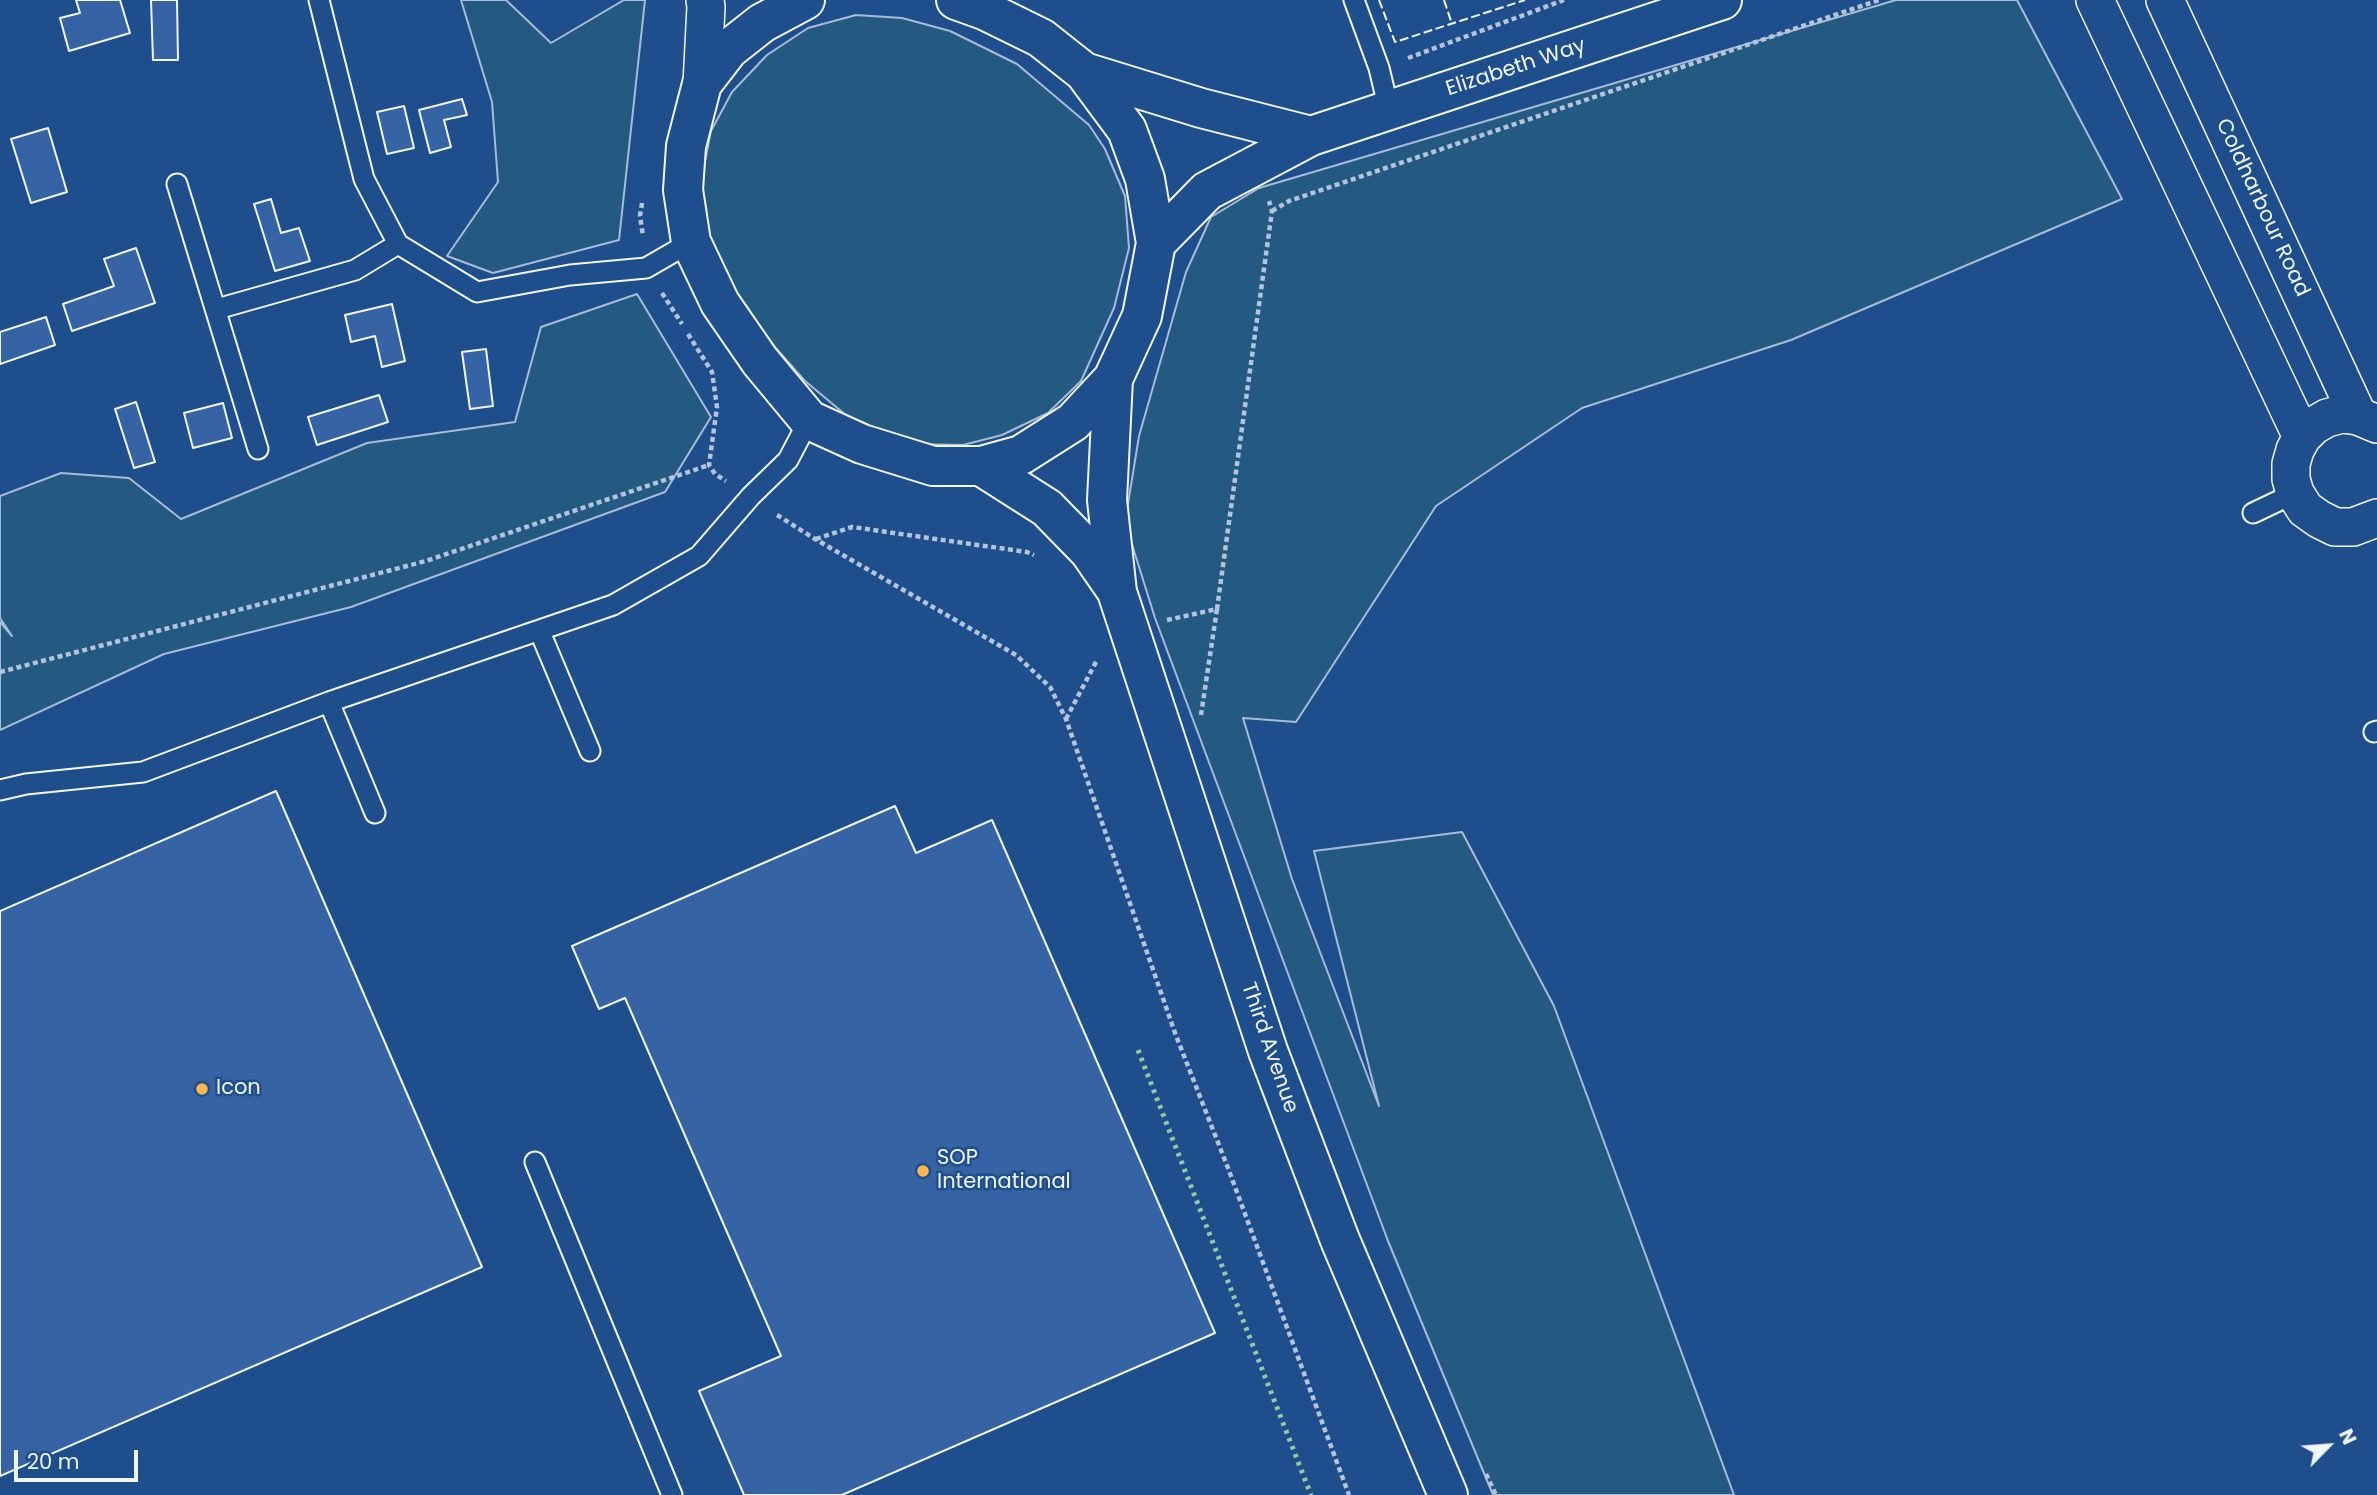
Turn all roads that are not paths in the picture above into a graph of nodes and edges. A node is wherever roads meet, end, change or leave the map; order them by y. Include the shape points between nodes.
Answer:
1 (320, 0) edge
2 (705, 0) edge
3 (805, 0) edge
4 (956, 0) edge
5 (1354, 0) edge
6 (1722, 0) edge
7 (2081, 0) edge
8 (2095, 0) edge
9 (2165, 0) edge
10 (2116, 43) junction
11 (1084, 72) junction
12 (702, 84) junction
13 (1389, 110) junction
14 (1311, 136) junction
15 (177, 184) dead end
16 (691, 242) junction
17 (1156, 243) junction
18 (398, 244) junction
19 (217, 309) junction
20 (1113, 379) junction
21 (809, 420) junction
22 (2368, 420) edge
23 (2302, 437) junction
24 (258, 449) dead end
25 (981, 466) junction
26 (2295, 493) junction
27 (2253, 513) dead end
28 (2375, 527) edge
29 (1117, 592) junction
30 (540, 632) junction
31 (329, 702) junction
32 (590, 751) dead end
33 (0, 790) edge
34 (375, 813) dead end
35 (535, 1162) dead end
36 (672, 1495) edge
37 (1448, 1495) edge

1 - 18 lane via 364,179
2 - 12 street
3 - 12 main road via 762,23 729,49
4 - 11 main road via 1041,38
5 - 13 lane
6 - 13 main road, Elizabeth Way
7 - 10 street
8 - 10 street
9 - 22 street, Coldharbour Road
10 - 23 street
11 - 14 main road
11 - 17 main road via 1127,131 1145,179
12 - 16 main road via 683,190
13 - 14 main road, Elizabeth Way
14 - 17 main road, Elizabeth Way via 1208,191
15 - 19 lane
16 - 18 lane via 646,268 570,275 477,292
16 - 21 main road via 720,303
17 - 20 main road via 1142,316
18 - 19 lane via 355,270
19 - 24 lane
20 - 25 main road via 1073,422 1021,455
20 - 29 main road, Third Avenue via 1107,500
21 - 25 main road via 862,444 933,466
21 - 30 lane via 788,460 699,556 613,605
22 - 23 street, Coldharbour Road via 2342,414 2313,426
23 - 26 street via 2291,464
25 - 29 main road, Third Avenue via 1047,508 1089,551
26 - 27 lane
26 - 28 street via 2305,509 2335,527
29 - 37 main road, Third Avenue via 1268,1051 1340,1240
30 - 31 lane
30 - 32 lane
31 - 33 lane via 143,772
31 - 34 lane
35 - 36 lane

